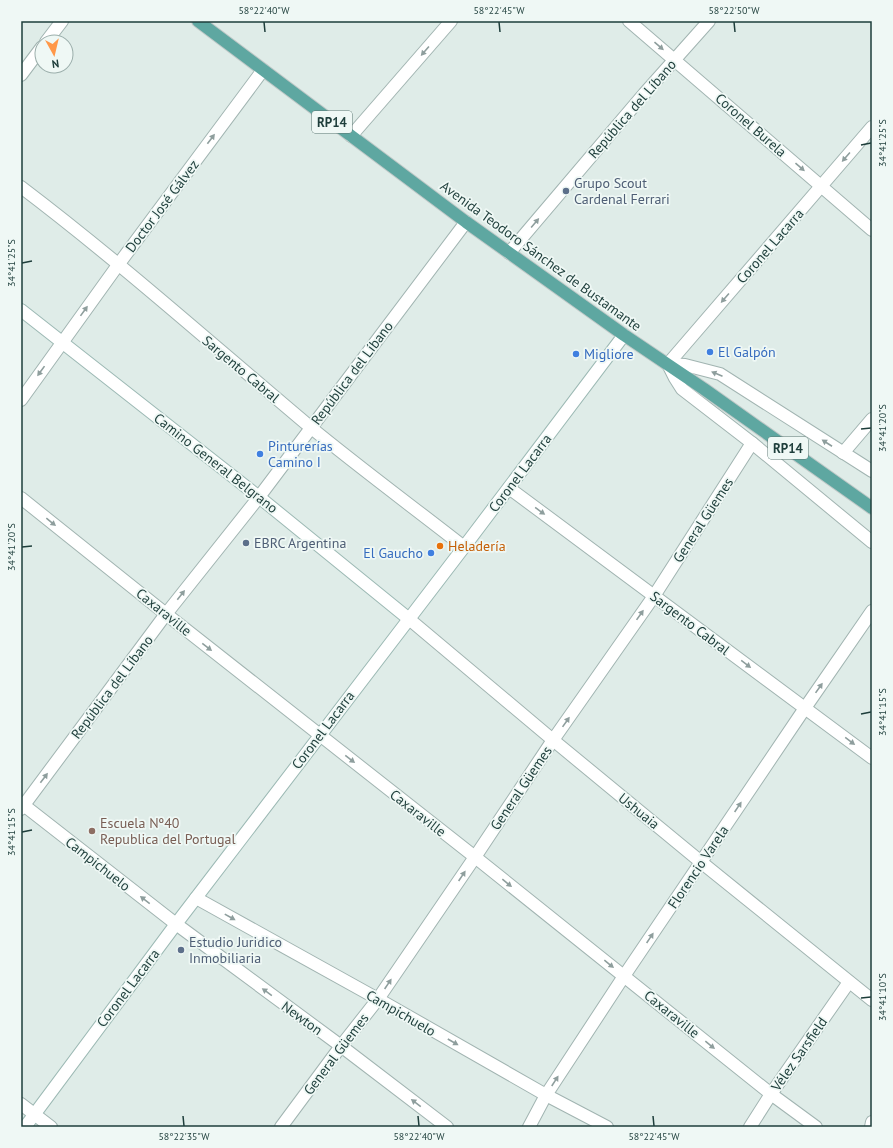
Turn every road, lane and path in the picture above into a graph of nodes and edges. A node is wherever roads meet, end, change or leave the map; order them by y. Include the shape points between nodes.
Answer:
1 (62, 21) edge
2 (451, 21) edge
3 (629, 21) edge
4 (709, 21) edge
5 (205, 23) edge
6 (52, 34) edge
7 (34, 58) edge
8 (675, 60) junction
9 (263, 70) junction
10 (21, 75) edge
11 (872, 127) edge
12 (351, 136) junction
13 (822, 186) junction
14 (21, 187) edge
15 (466, 222) junction
16 (872, 230) edge
17 (510, 253) junction
18 (118, 265) junction
19 (21, 310) edge
20 (624, 335) junction
21 (62, 343) junction
22 (668, 364) junction
23 (21, 400) edge
24 (872, 419) edge
25 (311, 427) junction
26 (752, 442) junction
27 (842, 453) junction
28 (872, 471) edge
29 (509, 488) junction
30 (259, 497) junction
31 (21, 498) edge
32 (872, 508) edge
33 (872, 542) edge
34 (464, 547) junction
35 (654, 596) junction
36 (872, 611) edge
37 (166, 614) junction
38 (409, 619) junction
39 (805, 708) junction
40 (319, 736) junction
41 (553, 740) junction
42 (872, 758) edge
43 (22, 806) edge
44 (475, 857) junction
45 (701, 862) junction
46 (196, 898) junction
47 (176, 924) junction
48 (624, 976) junction
49 (849, 982) junction
50 (378, 999) junction
51 (872, 1000) edge
52 (341, 1046) junction
53 (771, 1094) junction
54 (546, 1095) junction
55 (21, 1104) edge
56 (35, 1115) junction
57 (872, 1122) edge
58 (25, 1127) edge
59 (51, 1127) edge
60 (282, 1127) edge
61 (447, 1127) edge
62 (529, 1127) edge
63 (607, 1127) edge
64 (750, 1127) edge
65 (816, 1127) edge
66 (871, 1127) edge

1 - 6 street
2 -> 12 street
3 -> 8 street, Coronel Burela
4 - 8 street, República del Líbano
5 - 9 main road, Avenida Teodoro Sánchez de Bustamante / RP14
7 - 10 street
8 -> 13 street, Coronel Burela
17 -> 8 street, República del Líbano
9 - 12 main road, Avenida Teodoro Sánchez de Bustamante / RP14
18 -> 9 street, Doctor José Gálvez
11 -> 13 street, Coronel Lacarra
12 - 15 main road, Avenida Teodoro Sánchez de Bustamante / RP14
13 - 16 street, Coronel Burela
13 -> 22 street, Coronel Lacarra
14 - 18 street, Sargento Cabral
15 - 17 main road, Avenida Teodoro Sánchez de Bustamante / RP14
15 - 25 street, República del Líbano
17 - 20 main road, Avenida Teodoro Sánchez de Bustamante / RP14
21 -> 18 street, Doctor José Gálvez
18 - 25 street, Sargento Cabral
19 - 21 street, Camino General Belgrano
20 - 22 main road, Avenida Teodoro Sánchez de Bustamante / RP14
20 - 29 street, Coronel Lacarra
21 -> 23 street, Doctor José Gálvez
21 - 30 street, Camino General Belgrano
22 - 26 street via 682,389
27 -> 22 street via 720,374 685,365
22 - 32 main road, Avenida Teodoro Sánchez de Bustamante / RP14
24 - 27 street
25 - 30 street, República del Líbano
25 - 34 street, Sargento Cabral
26 - 33 street
26 - 35 street, General Güemes
27 - 28 street
29 - 34 street, Coronel Lacarra
29 -> 35 street, Sargento Cabral
37 -> 30 street, República del Líbano
30 - 38 street, Camino General Belgrano
31 -> 37 street, Caxaraville
34 - 38 street, Coronel Lacarra
35 -> 39 street, Sargento Cabral
41 -> 35 street, General Güemes
39 -> 36 street, Florencio Varela
37 -> 40 street, Caxaraville
43 -> 37 street, República del Líbano
38 - 40 street, Coronel Lacarra
38 - 41 street, Ushuaia
39 -> 42 street, Sargento Cabral
45 -> 39 street, Florencio Varela
40 -> 44 street, Caxaraville
40 - 46 street, Coronel Lacarra
41 - 44 street, General Güemes
41 - 45 street, Ushuaia
47 -> 43 street, Campichuelo
44 -> 48 street, Caxaraville
50 -> 44 street, General Güemes
48 -> 45 street, Florencio Varela
45 - 49 street, Ushuaia
46 - 47 street, Coronel Lacarra
46 -> 50 street, Campichuelo
52 -> 47 street, Newton
47 - 56 street, Coronel Lacarra
48 -> 53 street, Caxaraville
54 -> 48 street, Florencio Varela
49 - 51 street, Ushuaia
49 - 53 street, Vélez Sarsfield
50 - 52 street, General Güemes
50 -> 54 street, Campichuelo
52 - 60 street, General Güemes
61 -> 52 street, Newton
53 - 64 street, Vélez Sarsfield
53 - 65 street, Caxaraville
54 - 62 street, Florencio Varela
54 - 63 street, Campichuelo
55 - 56 street
56 - 58 street, Coronel Lacarra
56 - 59 street
57 - 66 street

